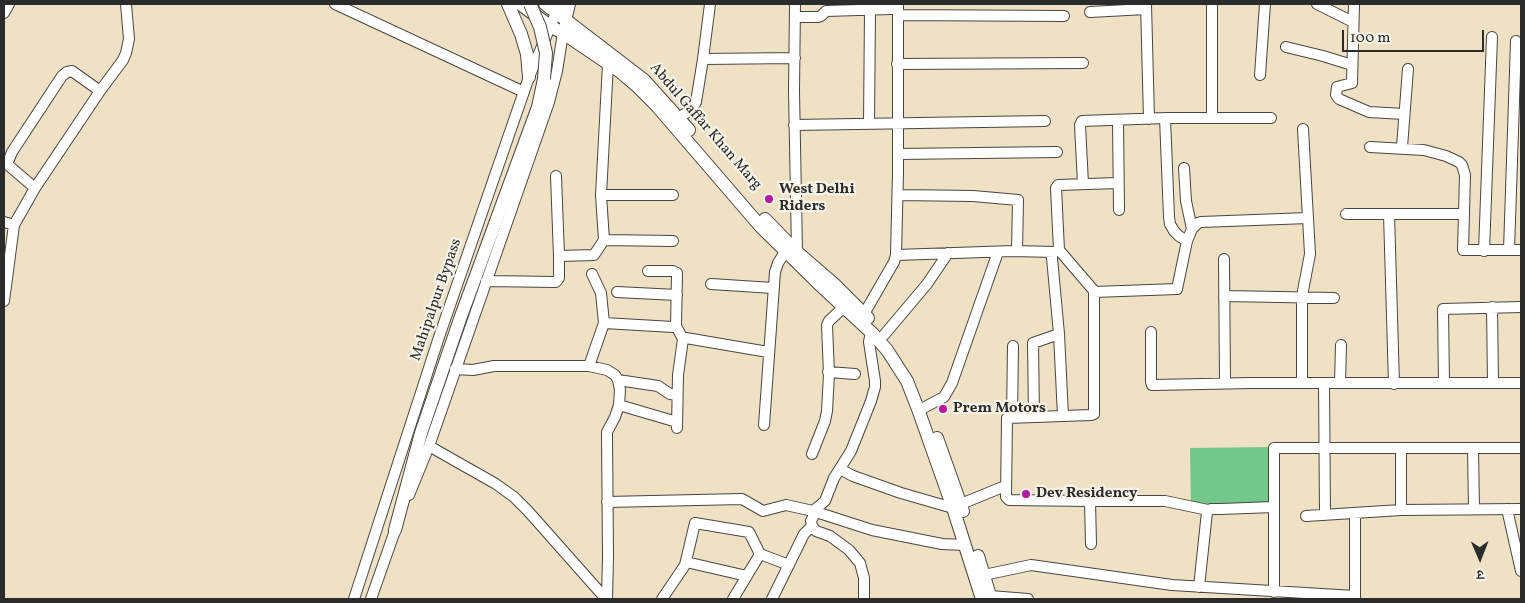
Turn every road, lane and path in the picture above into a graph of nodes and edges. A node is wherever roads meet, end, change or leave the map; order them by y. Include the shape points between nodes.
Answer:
1 (9, 4) edge
2 (126, 4) edge
3 (335, 4) edge
4 (508, 4) edge
5 (520, 4) edge
6 (530, 4) edge
7 (545, 4) edge
8 (570, 4) edge
9 (710, 4) edge
10 (795, 4) edge
11 (1265, 4) edge
12 (1317, 4) edge
13 (1354, 4) edge
14 (1212, 5) edge
15 (1146, 7) edge
16 (870, 10) junction
17 (895, 10) edge
18 (1090, 12) dead end
19 (4, 13) edge
20 (1064, 16) dead end
21 (795, 17) junction
22 (562, 18) edge
23 (1354, 22) junction
24 (550, 26) junction
25 (1492, 37) dead end
26 (1516, 41) dead end
27 (1286, 47) dead end
28 (795, 58) junction
29 (703, 59) junction
30 (1083, 63) dead end
31 (608, 64) junction
32 (897, 64) junction
33 (1352, 65) junction
34 (1408, 69) dead end
35 (1260, 75) dead end
36 (529, 77) junction
37 (100, 91) junction
38 (524, 92) junction
39 (1404, 114) junction
40 (678, 118) junction
41 (1149, 118) junction
42 (1165, 118) junction
43 (1212, 118) junction
44 (1271, 118) dead end
45 (1118, 120) junction
46 (1044, 121) dead end
47 (898, 123) junction
48 (869, 124) junction
49 (794, 125) junction
50 (1303, 129) dead end
51 (1370, 147) dead end
52 (1402, 148) junction
53 (1057, 152) dead end
54 (898, 154) junction
55 (1184, 168) dead end
56 (556, 176) dead end
57 (1118, 183) junction
58 (1082, 184) junction
59 (35, 188) junction
60 (601, 195) junction
61 (673, 195) dead end
62 (898, 195) junction
63 (1119, 210) dead end
64 (1346, 214) dead end
65 (1388, 214) junction
66 (1464, 214) junction
67 (1308, 218) junction
68 (9, 224) edge
69 (1192, 229) junction
70 (604, 240) junction
71 (673, 241) dead end
72 (1187, 241) junction
73 (1509, 250) junction
74 (1521, 250) edge
75 (1484, 251) junction
76 (791, 252) junction
77 (998, 252) junction
78 (1017, 252) junction
79 (948, 253) junction
80 (1056, 254) junction
81 (896, 255) junction
82 (559, 256) junction
83 (1224, 259) dead end
84 (648, 271) dead end
85 (592, 274) dead end
86 (5, 279) edge
87 (486, 281) junction
88 (711, 284) dead end
89 (773, 288) junction
90 (617, 292) dead end
91 (1095, 292) junction
92 (677, 295) junction
93 (1224, 296) junction
94 (1302, 296) junction
95 (1334, 298) dead end
96 (4, 301) edge
97 (844, 307) junction
98 (1492, 307) junction
99 (1521, 307) edge
100 (864, 314) junction
101 (604, 323) junction
102 (676, 326) junction
103 (1151, 332) dead end
104 (878, 334) junction
105 (1059, 334) junction
106 (683, 339) junction
107 (1340, 345) dead end
108 (1013, 346) dead end
109 (768, 352) junction
110 (589, 366) junction
111 (455, 369) junction
112 (828, 372) junction
113 (855, 374) dead end
114 (618, 380) junction
115 (1302, 382) junction
116 (1225, 383) junction
117 (1324, 383) junction
118 (1340, 383) junction
119 (1444, 383) junction
120 (1493, 383) junction
121 (1521, 383) edge
122 (1394, 384) junction
123 (677, 395) junction
124 (619, 405) junction
125 (925, 407) junction
126 (1012, 416) junction
127 (1034, 416) junction
128 (1063, 416) junction
129 (764, 425) dead end
130 (429, 446) junction
131 (1521, 448) edge
132 (1324, 449) junction
133 (1401, 449) junction
134 (1473, 449) junction
135 (812, 454) dead end
136 (840, 469) junction
137 (1005, 486) junction
138 (1090, 501) junction
139 (607, 502) junction
140 (957, 506) junction
141 (1274, 507) junction
142 (1474, 509) junction
143 (1506, 509) junction
144 (1521, 509) edge
145 (813, 510) junction
146 (1208, 510) junction
147 (1401, 510) junction
148 (1355, 513) junction
149 (1325, 515) junction
150 (1306, 516) dead end
151 (812, 526) junction
152 (395, 530) junction
153 (1091, 544) dead end
154 (966, 545) junction
155 (760, 554) junction
156 (686, 562) junction
157 (789, 564) junction
158 (1521, 571) edge
159 (984, 575) junction
160 (747, 576) junction
161 (1199, 587) junction
162 (1274, 592) junction
163 (1311, 596) edge
164 (988, 598) edge
165 (1355, 598) edge
166 (354, 599) edge
167 (371, 599) edge
168 (606, 599) edge
169 (662, 599) edge
170 (734, 599) edge
171 (772, 599) edge
172 (864, 599) edge
173 (1028, 599) edge

1 - 19 street
2 - 37 street via 129,39 126,53
3 - 38 street
4 - 36 main road via 527,54
5 - 24 main road, Abdul Gaffar Khan Marg
6 - 152 main road, bridge via 546,53 538,107 421,433
7 - 22 main road, Abdul Gaffar Khan Marg
8 - 22 street
9 - 29 street
10 - 21 street
11 - 35 street
12 - 23 street
13 - 23 street
14 - 43 street
15 - 18 street
15 - 41 street
16 - 17 street
16 - 21 street via 826,11 818,17
16 - 48 street
17 - 20 street
17 - 32 street
21 - 28 street
22 - 24 main road, Abdul Gaffar Khan Marg
22 - 31 main road, Abdul Gaffar Khan Marg
22 - 40 main road, Abdul Gaffar Khan Marg via 644,80
22 - 87 street via 557,71 549,102
23 - 33 street
24 - 36 street, Mahipalpur Bypass
25 - 75 street
26 - 73 street
27 - 33 street
28 - 29 street
28 - 49 street
29 - 40 street via 696,102 691,110
30 - 32 street
31 - 60 street
31 - 76 main road, Abdul Gaffar Khan Marg via 647,96 744,209
32 - 47 street
33 - 39 street via 1352,83 1337,87 1337,97 1369,112
34 - 39 street
36 - 38 street, Mahipalpur Bypass
37 - 59 street
37 - 59 street via 72,70 62,76 8,162
38 - 166 street, Mahipalpur Bypass
39 - 52 street
40 - 76 main road, Abdul Gaffar Khan Marg
41 - 42 street
41 - 45 street
42 - 43 street
42 - 72 street via 1170,224
43 - 44 street
45 - 57 street
45 - 58 street via 1080,122
46 - 47 street
47 - 48 street
47 - 54 street
48 - 49 street
49 - 76 street
50 - 67 street
51 - 52 street
52 - 66 street via 1436,153 1462,165 1465,175
53 - 54 street
54 - 62 street
55 - 69 street
56 - 82 street
57 - 58 street
57 - 63 street
58 - 80 street via 1057,186
59 - 68 street
60 - 61 street
60 - 70 street
62 - 78 street via 1018,200
62 - 81 street
64 - 65 street
65 - 66 street
65 - 122 street
66 - 75 street via 1463,250
67 - 69 street via 1202,222
67 - 94 street via 1310,254
68 - 86 street
69 - 72 street
70 - 71 street
70 - 82 street via 594,255
72 - 91 street via 1177,289
73 - 74 street
73 - 75 street
76 - 89 street via 778,263
76 - 97 main road, Abdul Gaffar Khan Marg
76 - 100 main road, Abdul Gaffar Khan Marg
77 - 78 street
77 - 79 street
77 - 125 street via 952,383 944,397
78 - 80 street
79 - 81 street
79 - 104 street via 927,284
80 - 91 street
80 - 105 street
81 - 100 street
82 - 87 street via 559,278 556,282
83 - 93 street
84 - 92 street via 677,272
85 - 101 street via 600,293
86 - 96 street
87 - 111 street
88 - 89 street
89 - 109 street
90 - 92 street
91 - 128 street via 1094,414
92 - 102 street
93 - 94 street
93 - 116 street
94 - 95 street
94 - 115 street
97 - 104 main road, Abdul Gaffar Khan Marg
97 - 112 street via 827,324
98 - 99 street
98 - 119 street via 1443,309
98 - 120 street
100 - 104 main road, Abdul Gaffar Khan Marg
101 - 102 street
101 - 110 street
102 - 106 street
103 - 116 street via 1152,384
104 - 125 main road, Abdul Gaffar Khan Marg via 906,366
104 - 136 street via 870,337 869,347 875,388 851,451
104 - 140 main road, Abdul Gaffar Khan Marg via 907,381
105 - 127 street via 1034,343
105 - 128 street
106 - 109 street
106 - 123 street
107 - 118 street
108 - 126 street
109 - 129 street
110 - 111 street
110 - 114 street via 607,370
111 - 130 street
112 - 113 street
112 - 135 street via 826,416
114 - 123 street via 658,386
114 - 124 street
115 - 116 street
115 - 117 street
117 - 118 street
117 - 132 street
118 - 122 street
119 - 120 street
119 - 122 street
120 - 121 street
123 - 124 street via 677,425
124 - 139 street via 607,432
125 - 140 main road, Abdul Gaffar Khan Marg
126 - 127 street
126 - 137 street via 1007,419
127 - 128 street
130 - 152 street
130 - 168 street via 514,497
131 - 134 street
132 - 133 street
132 - 141 street via 1274,448
132 - 149 street
133 - 134 street
133 - 147 street
134 - 142 street
136 - 140 street via 901,493
136 - 145 street via 825,501
137 - 138 street via 1009,500
137 - 140 street
138 - 146 street via 1165,501
138 - 153 street
139 - 145 street via 742,499 763,511 786,505
139 - 168 street
140 - 154 main road, Abdul Gaffar Khan Marg
140 - 159 main road, Abdul Gaffar Khan Marg
141 - 146 street
141 - 162 street
142 - 143 street
142 - 147 street
143 - 144 street
143 - 158 street
145 - 151 street
145 - 154 street via 872,530 942,544
146 - 161 street
147 - 148 street
148 - 149 street
148 - 165 street
149 - 150 street
151 - 157 street via 804,534
151 - 172 street via 857,558 864,578
152 - 167 street
154 - 164 main road, Abdul Gaffar Khan Marg
155 - 156 street via 749,532 695,523
155 - 157 street
155 - 160 street
156 - 160 street
156 - 169 street
157 - 171 street
159 - 161 street via 1031,565
159 - 164 main road, Abdul Gaffar Khan Marg
160 - 170 street
161 - 162 street
162 - 163 street
163 - 165 street
164 - 173 street

